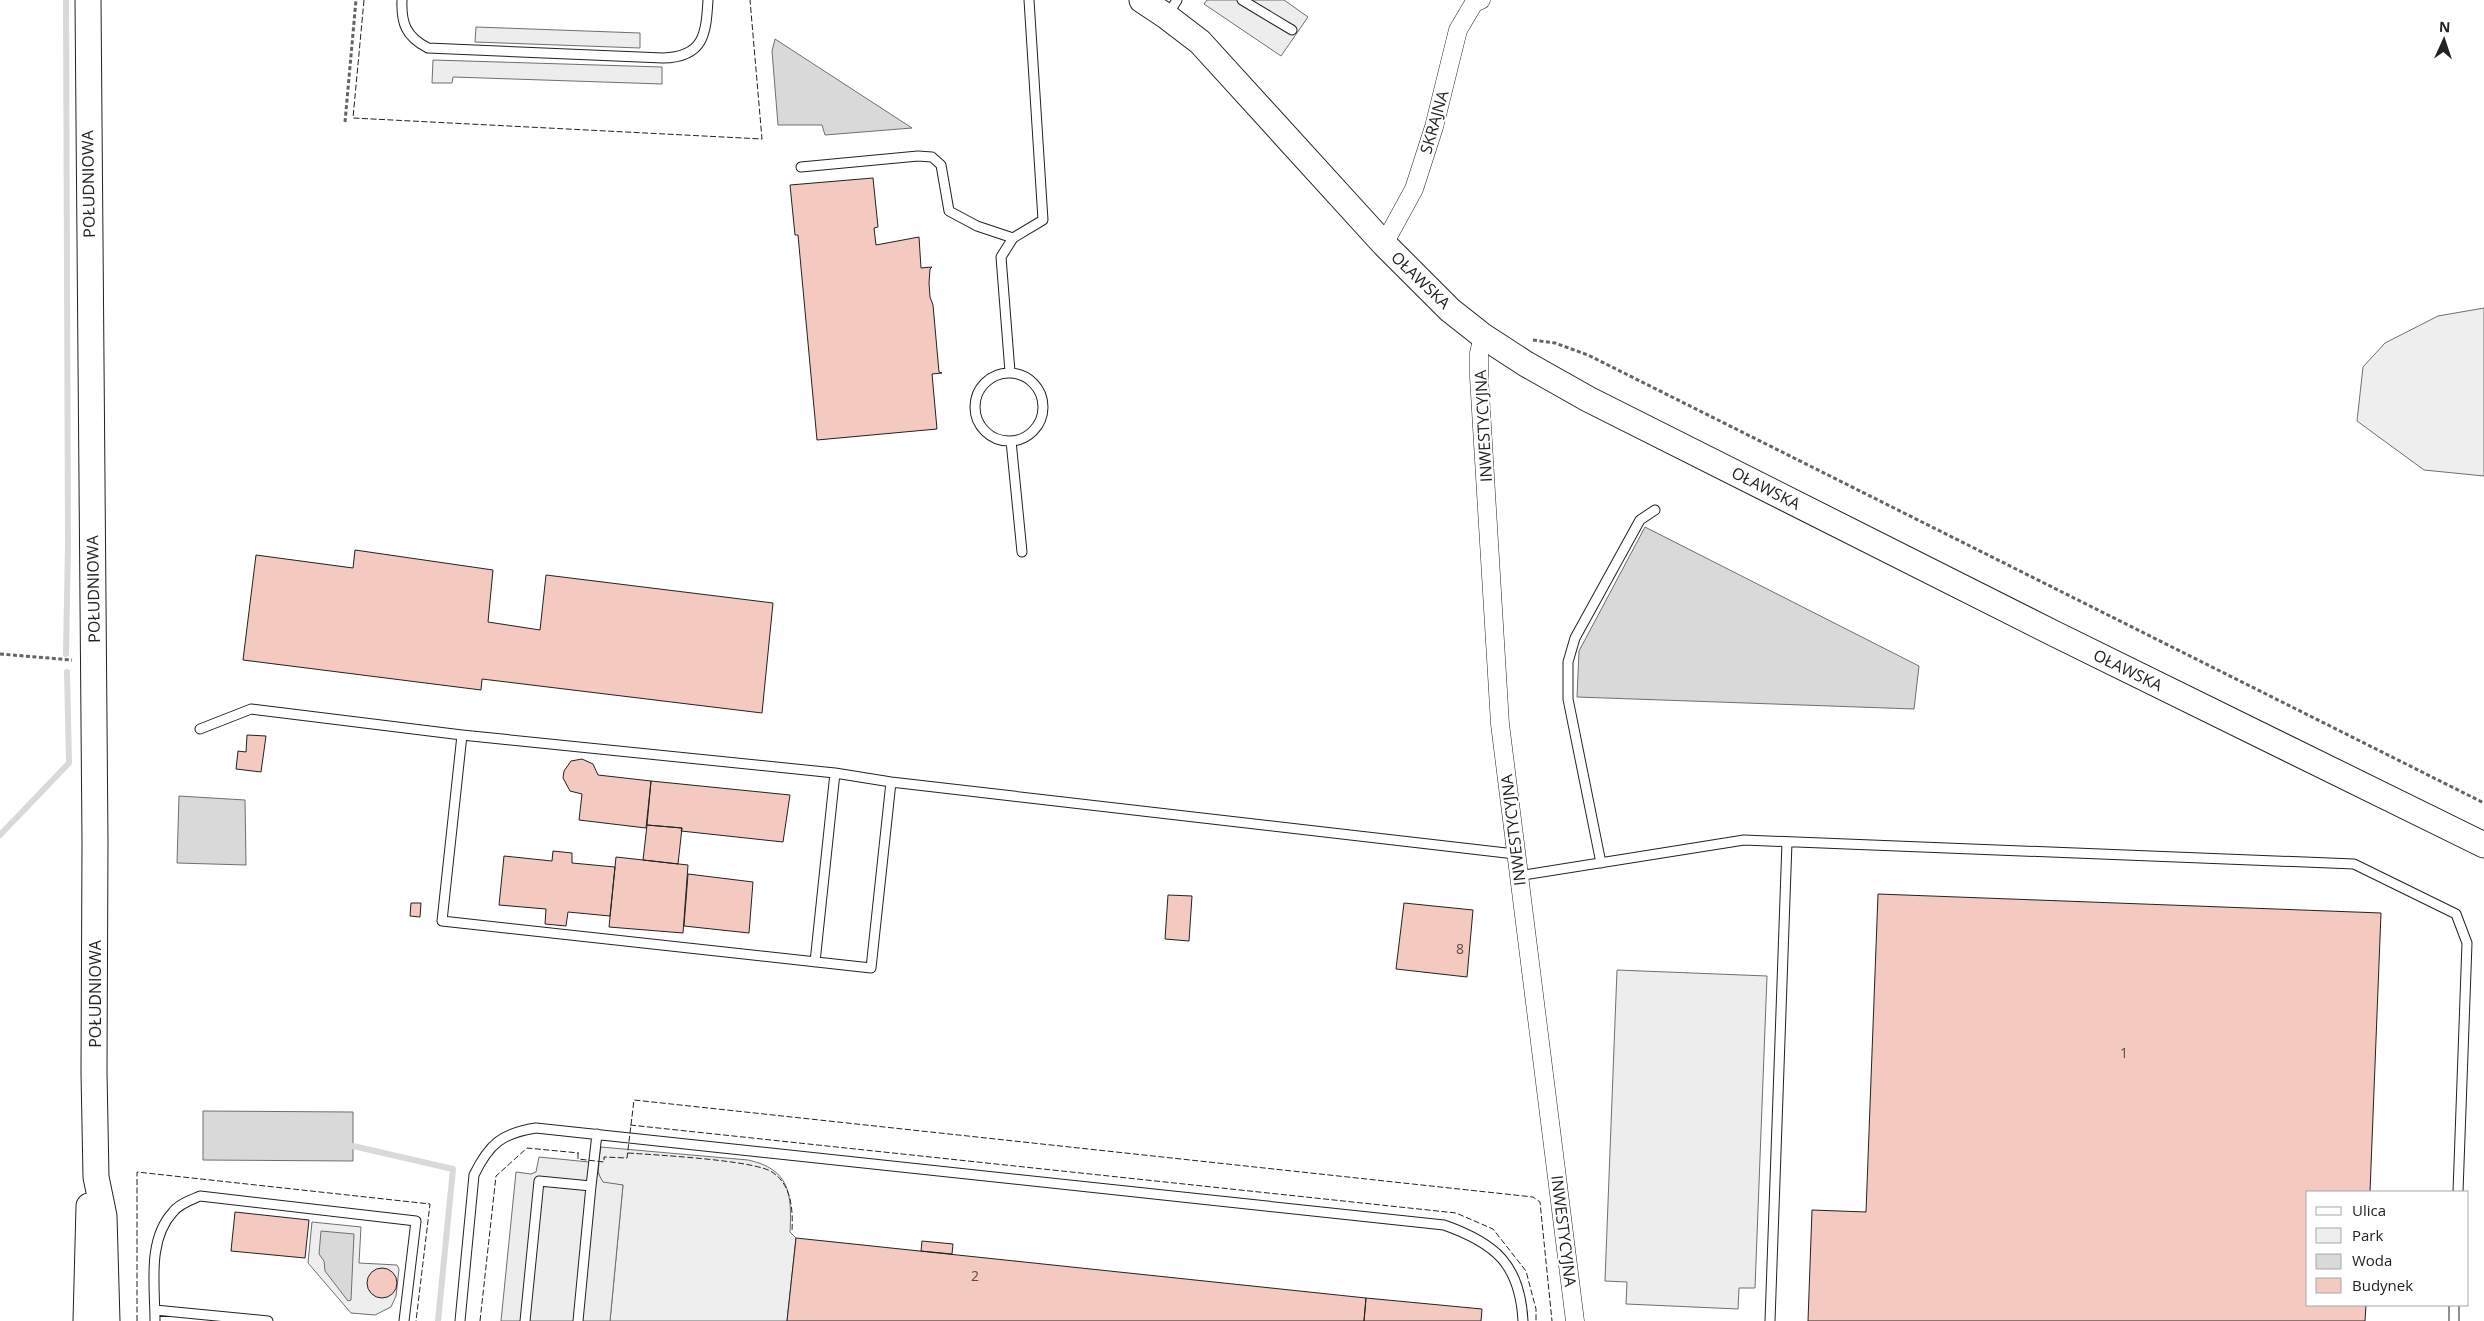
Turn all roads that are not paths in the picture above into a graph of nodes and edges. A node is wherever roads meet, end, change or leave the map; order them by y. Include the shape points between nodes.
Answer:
1 (88, 0) edge
2 (402, 0) edge
3 (708, 0) edge
4 (1029, 0) edge
5 (1142, 0) edge
6 (1242, 0) edge
7 (1481, 0) edge
8 (1172, 8) edge
9 (1292, 30) dead end
10 (801, 167) dead end
11 (1013, 238) junction
12 (1384, 244) junction
13 (1483, 336) junction
14 (1010, 372) junction
15 (1010, 441) junction
16 (1655, 510) dead end
17 (1022, 552) dead end
18 (200, 729) dead end
19 (462, 735) junction
20 (835, 773) junction
21 (891, 782) junction
22 (1787, 842) junction
23 (2484, 845) edge
24 (1515, 854) junction
25 (1601, 863) junction
26 (1518, 876) junction
27 (815, 962) junction
28 (597, 1134) junction
29 (96, 1177) junction
30 (591, 1186) junction
31 (2458, 1191) edge
32 (2454, 1306) edge
33 (155, 1310) junction
34 (86, 1321) edge
35 (107, 1321) edge
36 (155, 1321) edge
37 (268, 1321) edge
38 (404, 1321) edge
39 (460, 1321) edge
40 (525, 1321) edge
41 (578, 1321) edge
42 (1523, 1321) edge
43 (1575, 1321) edge
44 (1770, 1321) edge
45 (2454, 1321) edge

1 - 29 street, POŁUDNIOWA
2 - 3 lane via 402,22 416,42 428,48 678,58 689,53 705,34
4 - 11 lane via 1044,220
5 - 8 street, OŁAWSKA
6 - 9 lane
7 - 12 street, SKRAJNA via 1474,4 1458,30 1434,127 1414,189
8 - 12 street, OŁAWSKA
10 - 11 lane via 932,157 941,165 949,211 977,226
11 - 14 lane via 1001,257
12 - 13 street, OŁAWSKA via 1450,310
13 - 23 street, OŁAWSKA via 1588,399
13 - 24 street, INWESTYCYJNA via 1479,377 1500,724
14 - 15 lane via 1032,380 1043,401 1040,424 1022,439
14 - 15 lane via 999,374 982,386 976,396 975,407 982,428 1000,440
15 - 17 lane
16 - 25 lane via 1640,520 1575,638 1568,662 1568,699
18 - 19 lane via 251,709
19 - 20 lane
19 - 27 lane via 442,921
20 - 21 lane
20 - 27 lane
21 - 24 lane
21 - 27 lane via 871,968
22 - 25 lane via 1744,840
22 - 31 lane via 2354,864 2456,914 2467,943
22 - 44 lane
24 - 26 street, INWESTYCYJNA
25 - 26 lane
26 - 43 street, INWESTYCYJNA
28 - 30 lane
28 - 39 lane via 536,1128 516,1131 497,1141 483,1156 474,1175
28 - 42 lane via 1444,1225 1472,1235 1496,1251 1513,1275 1522,1302
29 - 34 street, POŁUDNIOWA via 87,1216
29 - 35 street, POŁUDNIOWA via 104,1216
30 - 40 lane via 540,1181
30 - 41 lane
32 - 45 lane
33 - 36 lane
33 - 37 lane
33 - 38 lane via 156,1243 173,1211 200,1196 416,1221

